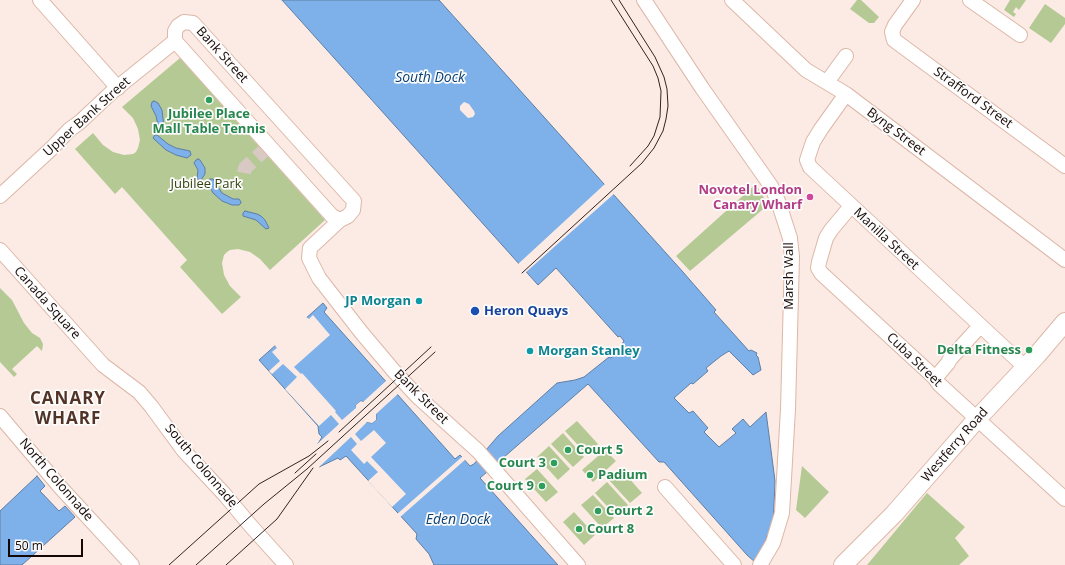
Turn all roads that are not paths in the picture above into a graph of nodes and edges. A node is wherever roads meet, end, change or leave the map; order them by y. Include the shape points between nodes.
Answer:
1 (40, 0) edge
2 (644, 0) edge
3 (732, 0) edge
4 (913, 0) edge
5 (970, 0) edge
6 (1020, 35) dead end
7 (175, 41) junction
8 (846, 56) dead end
9 (827, 82) junction
10 (118, 88) junction
11 (846, 94) junction
12 (1065, 166) edge
13 (0, 196) edge
14 (851, 206) junction
15 (340, 220) junction
16 (0, 250) edge
17 (1065, 260) edge
18 (1065, 322) edge
19 (980, 326) junction
20 (95, 355) joint
21 (1025, 367) junction
22 (934, 377) junction
23 (0, 416) edge
24 (977, 419) junction
25 (665, 487) dead end
26 (1065, 499) edge
27 (132, 565) edge
28 (286, 565) edge
29 (578, 565) edge
30 (734, 565) edge
31 (760, 565) edge
32 (843, 565) edge

1 - 10 street
2 - 31 street, Marsh Wall via 771,186 790,238 792,257 788,409 782,513 773,543
3 - 9 street, Byng Street via 806,70
4 - 12 street, Strafford Street via 895,25 892,32 894,40
5 - 6 street
7 - 10 street, Upper Bank Street
7 - 15 street, Bank Street via 332,216
7 - 15 street, Bank Street via 178,26 184,22 193,23 354,201 351,213
8 - 9 street
9 - 11 street, Byng Street
10 - 13 street, Upper Bank Street via 69,130
11 - 14 street, Manilla Street via 817,136 807,160 814,172
11 - 17 street, Byng Street
14 - 19 street, Manilla Street
14 - 22 street, Cuba Street via 826,238 818,268
15 - 29 street, Bank Street via 309,251 309,258 319,278 361,332 408,385 479,452
16 - 20 street, Canada Square
18 - 21 main road, Westferry Road
19 - 21 street, Manilla Street
19 - 22 street
20 - 28 street, South Colonnade via 112,373 139,392 184,451
21 - 24 main road, Westferry Road
22 - 24 street, Cuba Street
23 - 27 street, North Colonnade
24 - 26 street, Cuba Street
24 - 32 main road, Westferry Road via 894,514
25 - 30 street

